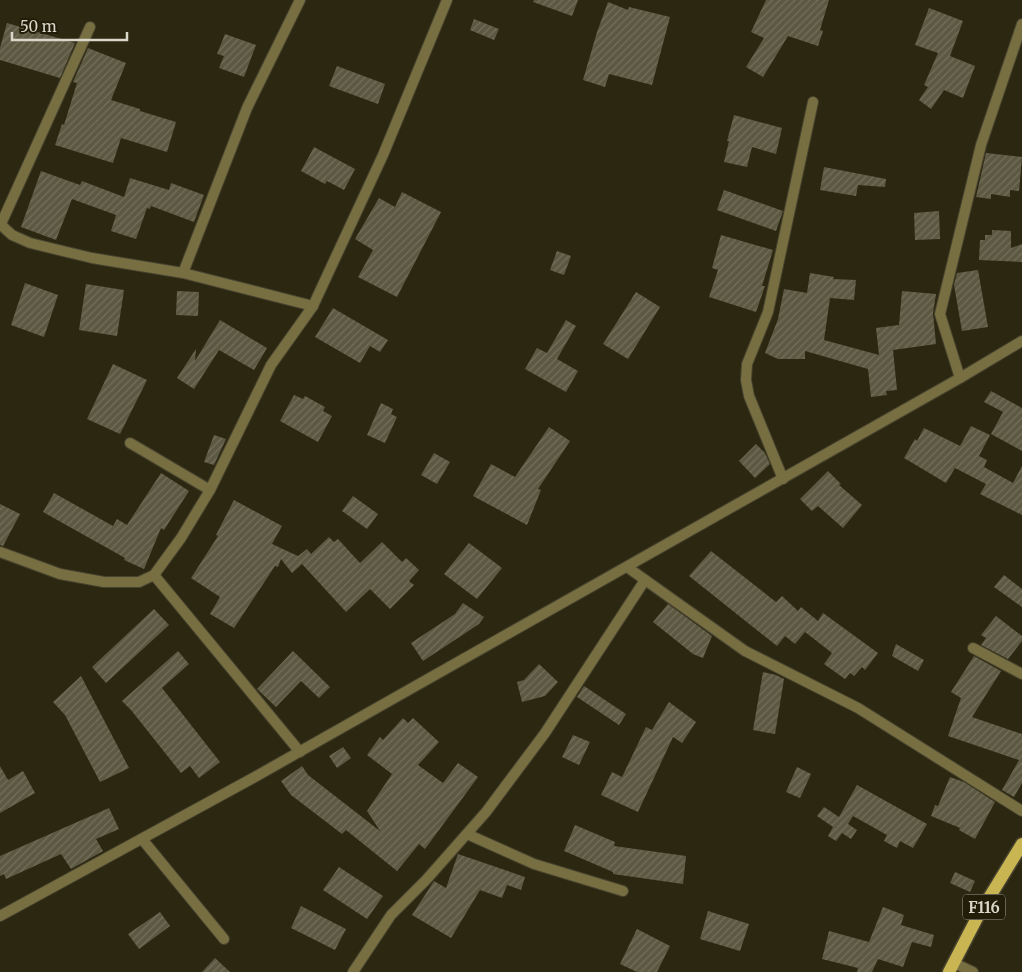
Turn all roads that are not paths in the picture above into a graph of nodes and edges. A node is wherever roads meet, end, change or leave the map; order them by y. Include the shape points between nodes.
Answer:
1 (300, 0) edge
2 (448, 0) edge
3 (1022, 24) edge
4 (90, 27) dead end
5 (813, 102) dead end
6 (1, 224) edge
7 (183, 273) junction
8 (313, 306) junction
9 (1022, 341) edge
10 (960, 378) junction
11 (130, 443) dead end
12 (783, 479) junction
13 (210, 490) junction
14 (0, 552) edge
15 (627, 567) junction
16 (154, 575) junction
17 (645, 580) junction
18 (973, 648) dead end
19 (1022, 674) edge
20 (300, 752) junction
21 (1022, 811) edge
22 (466, 834) junction
23 (142, 839) junction
24 (1022, 844) edge
25 (623, 892) dead end
26 (0, 916) edge
27 (224, 939) dead end
28 (952, 968) edge
29 (353, 972) edge
30 (973, 972) edge

1 - 7 street via 247,108
2 - 8 street via 383,155
3 - 10 street via 981,145 940,314
4 - 6 street
5 - 12 street via 768,312 747,364 749,396
6 - 7 street via 12,235 30,244
7 - 8 street
8 - 13 street via 271,365
9 - 10 street
10 - 12 street
11 - 13 street
12 - 15 street
13 - 16 street
14 - 16 street via 60,574 104,582 139,582
15 - 17 street
15 - 20 street
16 - 20 street
17 - 21 street via 744,651 858,708
17 - 22 street via 545,733
18 - 19 street
20 - 23 street
22 - 25 street via 534,864
22 - 29 street via 391,915
23 - 26 street
23 - 27 street
24 - 28 main road, F116 via 978,916
28 - 30 street

